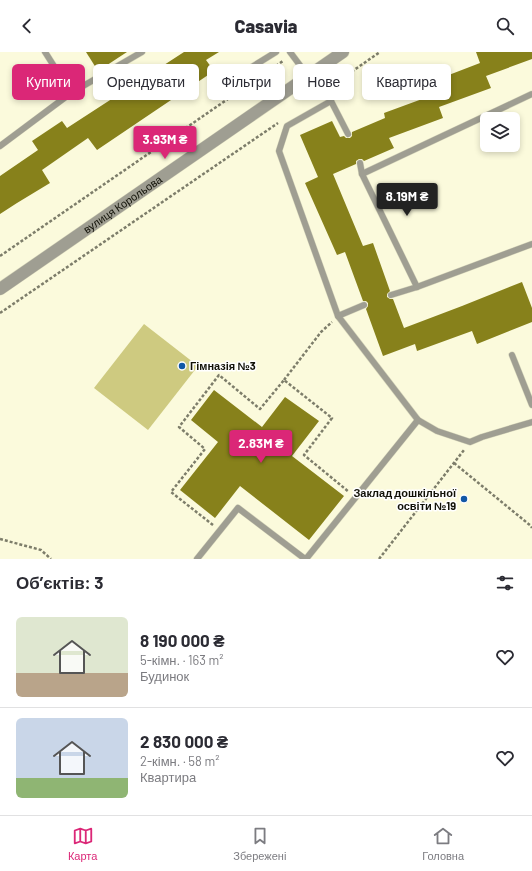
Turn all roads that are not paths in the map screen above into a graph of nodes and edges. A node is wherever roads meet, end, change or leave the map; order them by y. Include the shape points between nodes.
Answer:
1 (45, 52) edge
2 (142, 52) edge
3 (276, 52) edge
4 (343, 52) edge
5 (291, 53) edge
6 (53, 64) edge
7 (257, 64) edge
8 (299, 64) edge
9 (326, 64) edge
10 (85, 85) edge
11 (293, 86) edge
12 (532, 94) edge
13 (62, 100) edge
14 (331, 101) joint
15 (348, 134) dead end
16 (0, 146) edge
17 (360, 163) dead end
18 (362, 174) junction
19 (532, 244) edge
20 (417, 287) junction
21 (0, 289) edge
22 (392, 295) dead end
23 (364, 305) dead end
24 (338, 316) junction
25 (512, 355) dead end
26 (532, 405) edge
27 (418, 420) junction
28 (532, 422) edge
29 (197, 559) edge
30 (306, 559) edge

1 - 6 lane
2 - 10 lane
3 - 7 lane
4 - 9 street, вулиця Корольова
5 - 8 lane
11 - 21 street, вулиця Корольова
12 - 18 lane
13 - 16 lane
14 - 15 lane
14 - 24 lane via 287,126 279,151
17 - 18 lane
18 - 20 lane
19 - 20 lane
20 - 22 lane
23 - 24 lane
24 - 27 lane
25 - 26 lane
27 - 28 lane via 437,431 470,442
27 - 30 lane
29 - 30 lane via 238,508

